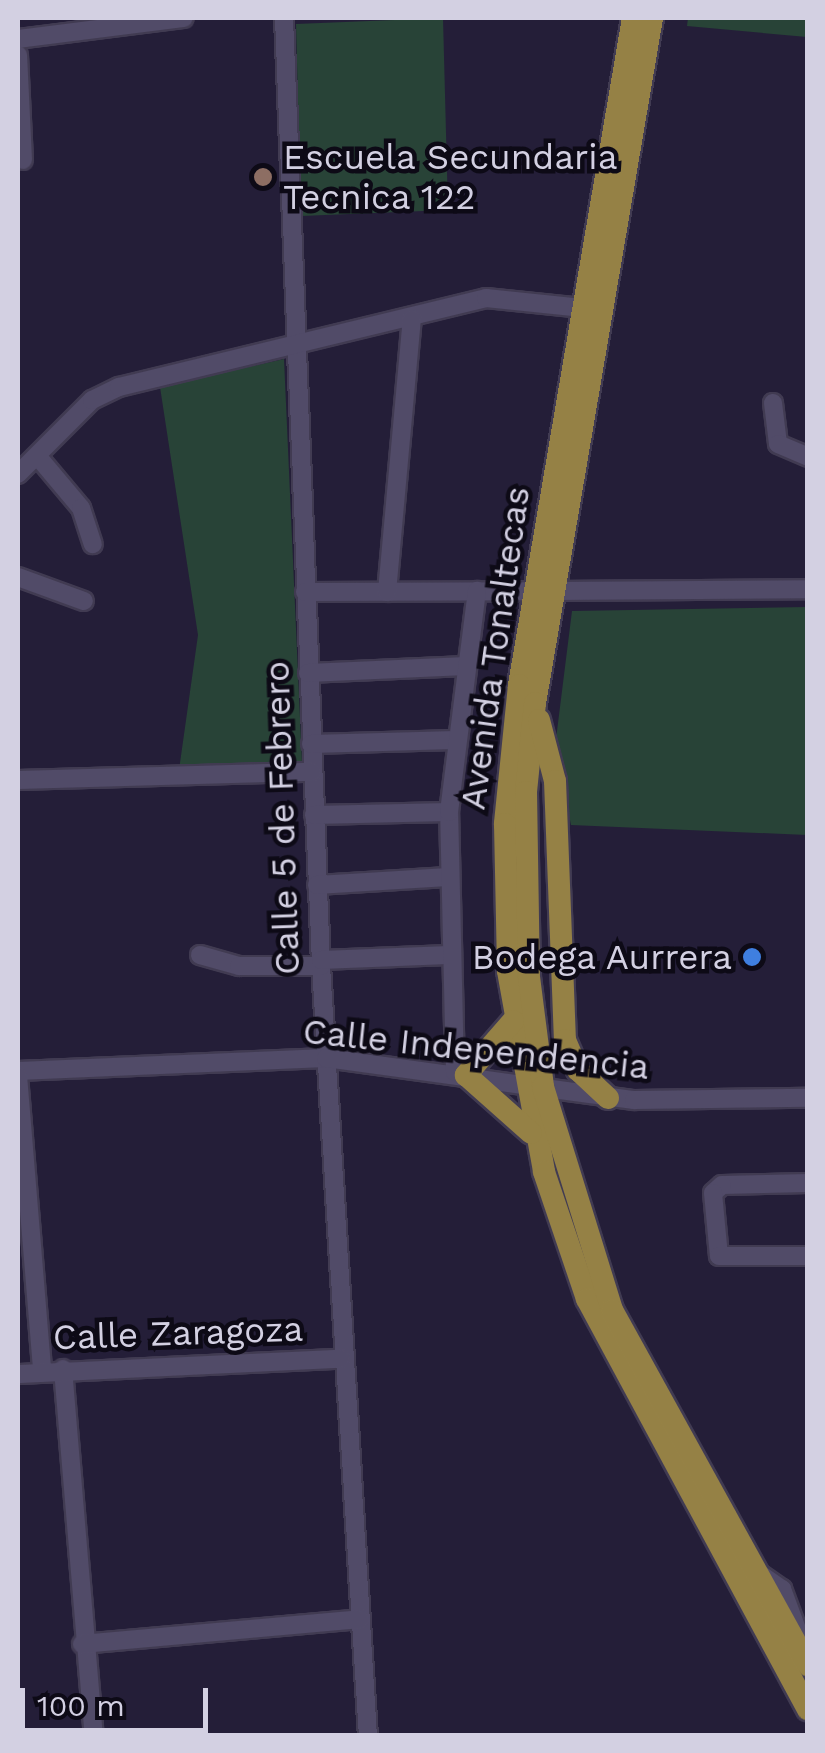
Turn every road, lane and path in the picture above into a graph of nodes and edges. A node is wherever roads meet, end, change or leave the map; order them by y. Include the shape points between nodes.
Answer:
1 (184, 18) edge
2 (284, 18) edge
3 (633, 18) edge
4 (652, 18) edge
5 (141, 20) edge
6 (18, 39) edge
7 (18, 55) edge
8 (23, 160) dead end
9 (582, 308) junction
10 (412, 319) junction
11 (294, 344) junction
12 (773, 402) dead end
13 (808, 457) edge
14 (39, 458) junction
15 (18, 474) edge
16 (93, 544) dead end
17 (18, 576) edge
18 (808, 589) edge
19 (477, 590) junction
20 (544, 591) junction
21 (305, 592) junction
22 (388, 592) junction
23 (84, 601) dead end
24 (466, 666) junction
25 (308, 673) junction
26 (535, 704) junction
27 (455, 740) junction
28 (311, 744) junction
29 (312, 772) junction
30 (18, 780) edge
31 (449, 812) junction
32 (314, 815) junction
33 (448, 877) junction
34 (318, 884) junction
35 (200, 955) dead end
36 (449, 955) junction
37 (321, 963) junction
38 (514, 1021) junction
39 (326, 1058) junction
40 (18, 1073) edge
41 (461, 1074) junction
42 (533, 1086) junction
43 (608, 1098) junction
44 (808, 1098) edge
45 (536, 1141) junction
46 (808, 1183) edge
47 (808, 1256) edge
48 (341, 1359) junction
49 (63, 1369) junction
50 (42, 1371) junction
51 (18, 1374) edge
52 (753, 1569) junction
53 (801, 1613) edge
54 (360, 1619) junction
55 (82, 1644) junction
56 (807, 1664) edge
57 (808, 1709) edge
58 (94, 1736) edge
59 (368, 1736) edge

1 - 5 street
2 - 11 street, Calle 5 de Febrero
3 - 9 main road, Avenida Tonaltecas
4 - 20 main road, Avenida Tonaltecas
5 - 6 street
7 - 8 street
9 - 10 street via 486,298
9 - 20 main road, Avenida Tonaltecas
10 - 11 street
10 - 22 street
11 - 14 street via 119,387 92,400
11 - 21 street, Calle 5 de Febrero
12 - 13 street via 778,444
14 - 15 street
14 - 16 street via 81,508
17 - 23 street
18 - 20 street
19 - 20 street
19 - 22 street
19 - 24 street
20 - 26 main road, Avenida Tonaltecas
20 - 38 main road, Avenida Tonaltecas via 505,824
21 - 22 street
21 - 25 street, Calle 5 de Febrero
24 - 25 street
24 - 27 street
25 - 28 street, Calle 5 de Febrero
26 - 42 main road, Avenida Tonaltecas via 527,865
26 - 43 main road via 554,780 565,1040 578,1070
27 - 28 street
27 - 31 street
28 - 29 street, Calle 5 de Febrero
29 - 30 street
29 - 32 street, Calle 5 de Febrero
31 - 32 street
31 - 33 street
32 - 34 street, Calle 5 de Febrero
33 - 34 street
33 - 36 street
34 - 37 street, Calle 5 de Febrero
35 - 37 street via 239,966
36 - 37 street
36 - 41 street
37 - 39 street, Calle 5 de Febrero
38 - 41 main road
38 - 42 main road, Avenida Tonaltecas
39 - 40 street, Calle Independencia
39 - 41 street, Calle Independencia
39 - 48 street, Calle 5 de Febrero
40 - 50 street
41 - 42 street, Calle Independencia
41 - 45 main road
42 - 43 street, Calle Independencia
42 - 45 main road, Avenida Tonaltecas
42 - 52 main road, Avenida Tonaltecas via 612,1310
43 - 44 street, Calle Independencia
45 - 57 main road, Avenida Tonaltecas via 572,1261 628,1389
46 - 47 street via 722,1185 713,1193 719,1256
48 - 49 street, Calle Zaragoza
48 - 54 street, Calle 5 de Febrero
49 - 50 street, Calle Zaragoza
49 - 55 street
50 - 51 street, Calle Zaragoza
52 - 53 street
52 - 56 main road, Avenida Tonaltecas
53 - 56 street
54 - 55 street
54 - 59 street, Calle 5 de Febrero
55 - 58 street

